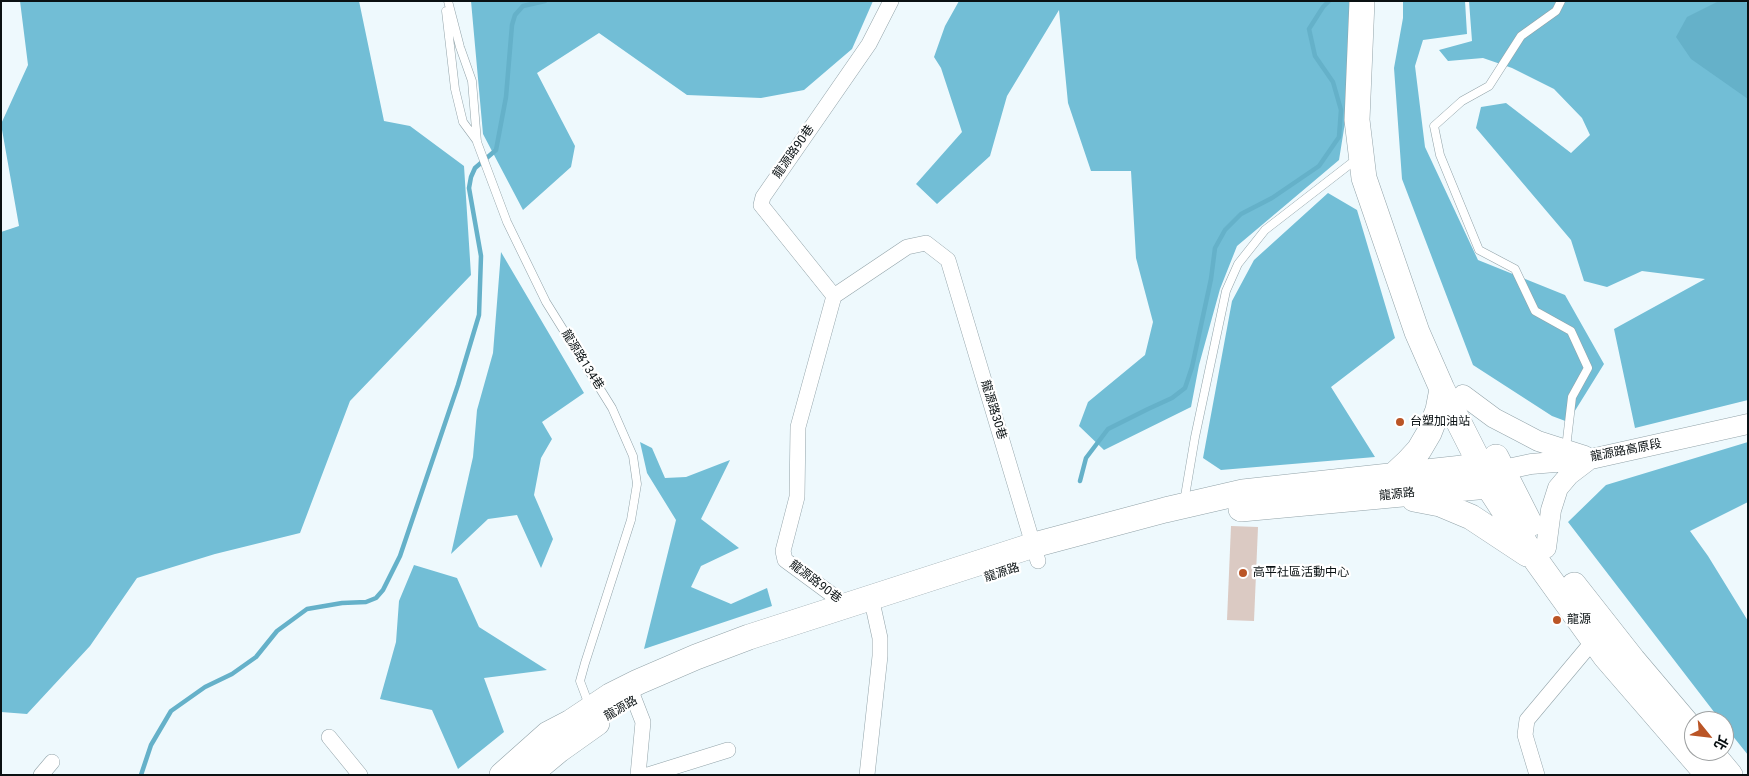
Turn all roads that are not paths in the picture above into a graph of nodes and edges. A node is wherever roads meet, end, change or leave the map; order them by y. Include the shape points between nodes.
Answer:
1 (447, 1) edge
2 (891, 1) edge
3 (1362, 1) edge
4 (1376, 1) edge
5 (1561, 1) edge
6 (479, 145) junction
7 (1361, 155) junction
8 (834, 296) junction
9 (1452, 392) junction
10 (1748, 424) edge
11 (1566, 450) junction
12 (1592, 459) junction
13 (1491, 474) junction
14 (1394, 485) junction
15 (1183, 506) junction
16 (1036, 553) junction
17 (1541, 554) junction
18 (846, 605) junction
19 (873, 605) junction
20 (1601, 635) junction
21 (633, 693) junction
22 (594, 715) junction
23 (1684, 722) edge
24 (329, 737) dead end
25 (728, 750) dead end
26 (1718, 761) edge
27 (52, 762) dead end
28 (41, 775) edge
29 (360, 775) edge
30 (502, 775) edge
31 (529, 775) edge
32 (638, 775) edge
33 (648, 775) edge
34 (867, 775) edge
35 (1537, 775) edge
36 (1708, 775) edge
37 (1730, 775) edge

1 - 6 lane, 龍源路134巷 via 472,81
1 - 6 lane via 455,89 463,122
2 - 8 street, 龍源路90巷 via 869,44 761,205
3 - 7 main road via 1358,120
4 - 9 main road via 1373,118 1378,167 1396,230
5 - 11 lane via 1556,12 1521,36 1489,86 1462,101 1434,126 1440,155 1479,250 1515,269 1535,312 1571,331 1588,368 1572,396
6 - 22 lane, 龍源路134巷 via 507,222 546,302 612,408 633,456 637,484 632,520 580,681
7 - 9 main road via 1364,178 1417,332
7 - 15 lane via 1265,230 1238,264 1226,291
8 - 16 street, 龍源路30巷 via 907,247 926,243 948,260
8 - 18 street, 龍源路90巷 via 798,427 797,497 783,551 786,560
9 - 11 street via 1538,441
9 - 13 main road
9 - 14 main road
10 - 12 street, 龍源路高原段
11 - 12 street
12 - 13 street, 龍源路高原段 via 1531,464
12 - 17 street via 1569,475 1558,488
13 - 14 main road
13 - 17 main road via 1524,514
14 - 15 main road via 1243,492
14 - 16 main road, 龍源路 via 1208,514
14 - 17 main road via 1471,517
15 - 16 main road
16 - 19 main road
17 - 20 main road
18 - 19 main road
18 - 21 main road via 722,647
19 - 21 main road, 龍源路 via 755,654
19 - 34 street via 880,656
20 - 23 main road
20 - 35 street via 1527,720 1525,735
20 - 36 main road via 1605,656
21 - 22 main road
21 - 32 street via 643,722
22 - 30 main road via 548,734
22 - 31 main road, 龍源路
24 - 29 street
25 - 33 street
26 - 37 main road
27 - 28 street

